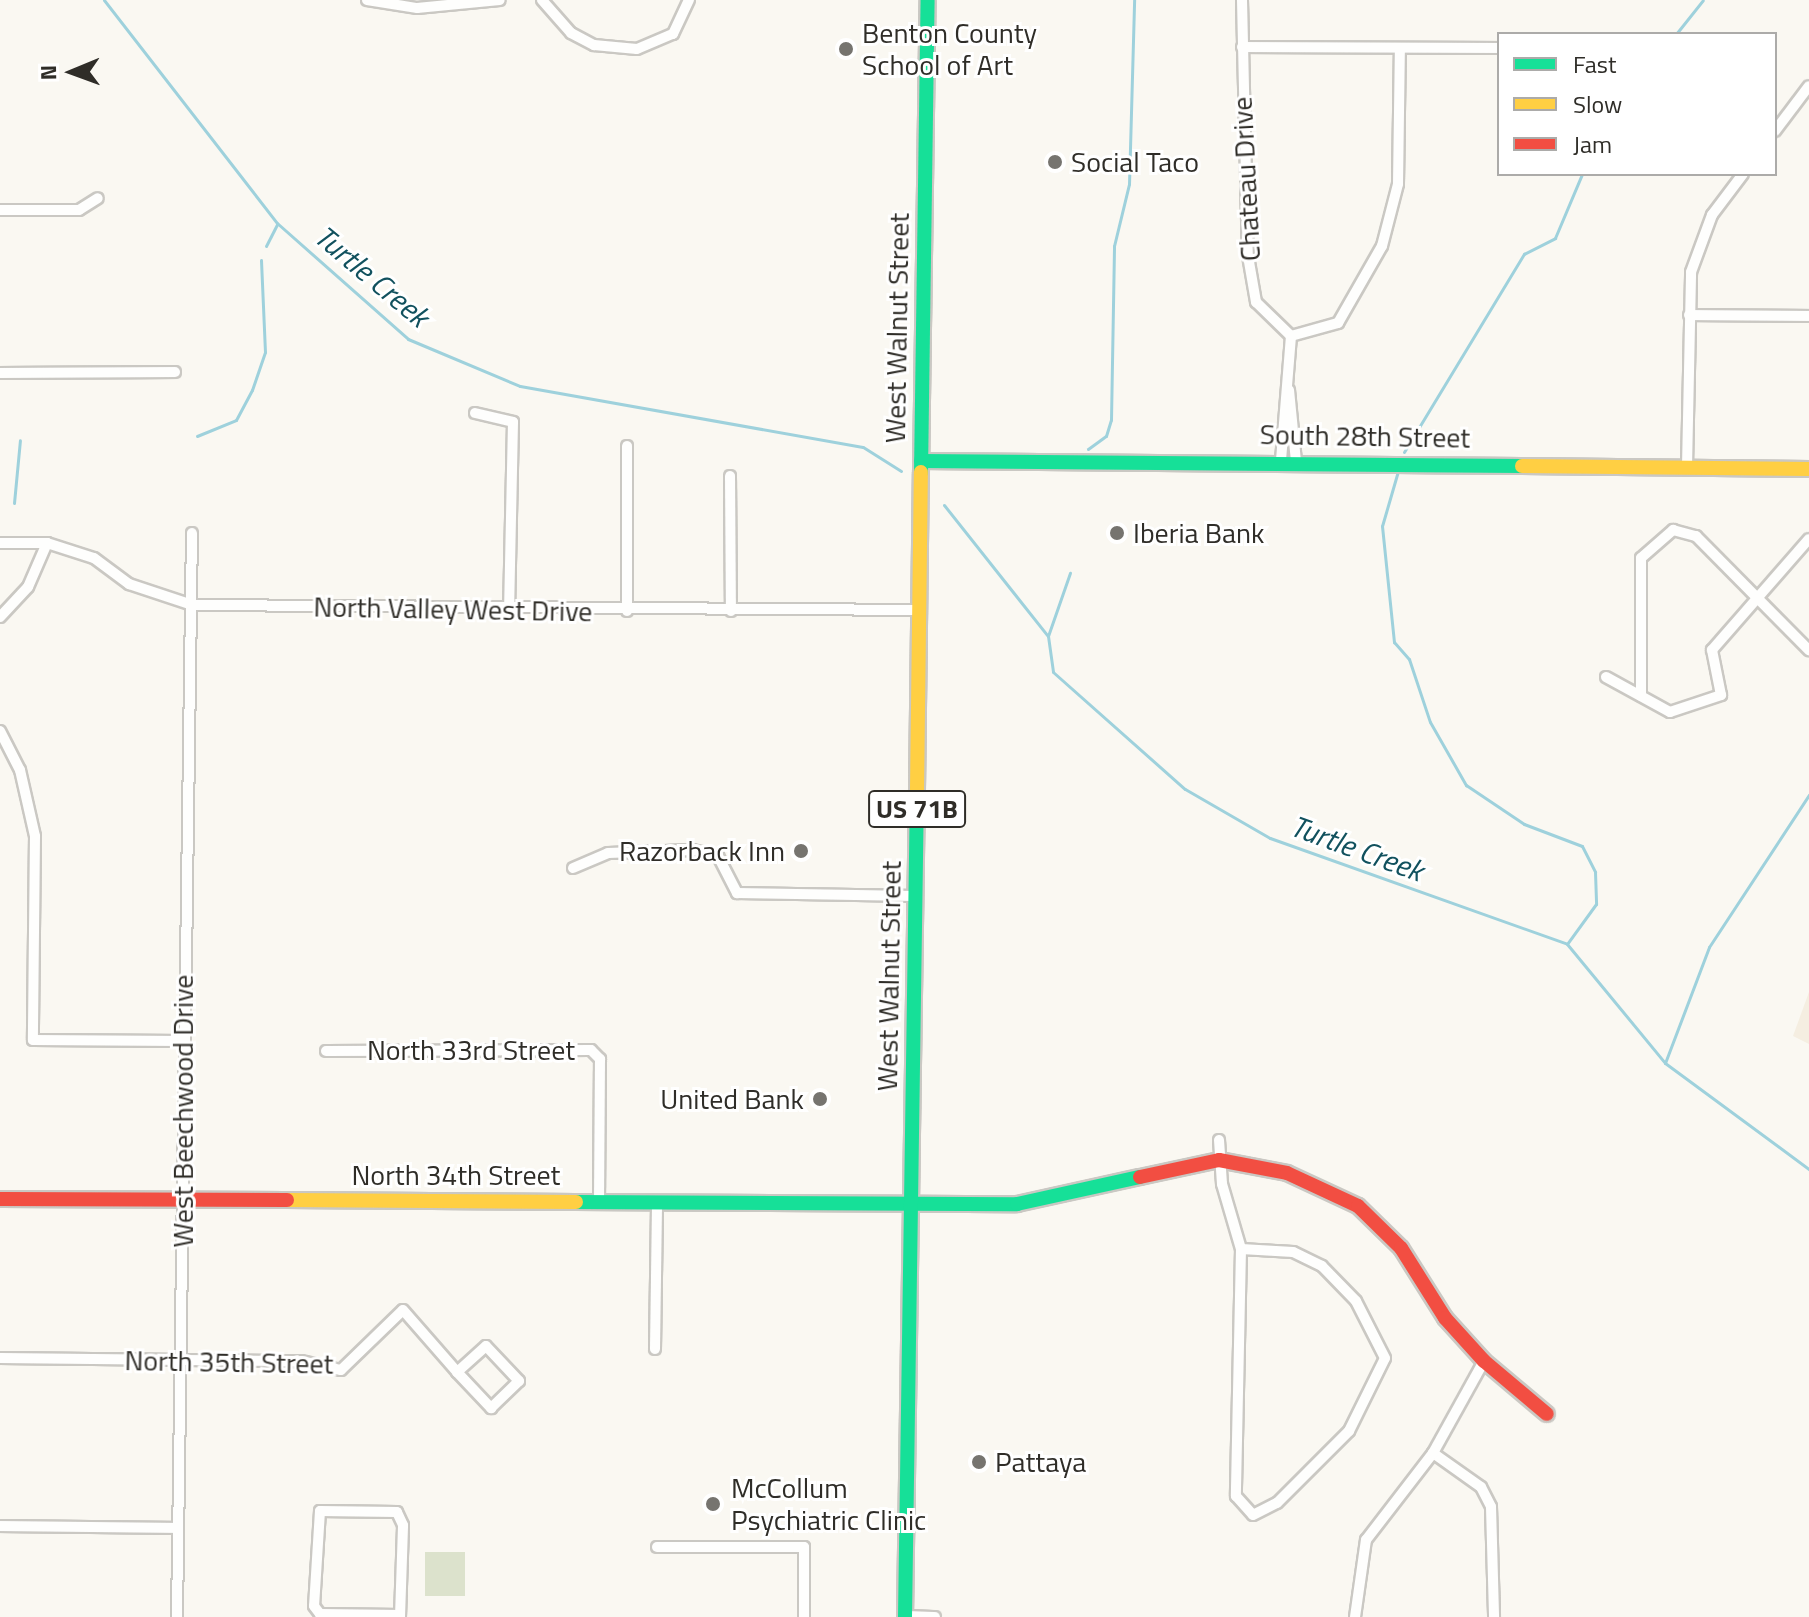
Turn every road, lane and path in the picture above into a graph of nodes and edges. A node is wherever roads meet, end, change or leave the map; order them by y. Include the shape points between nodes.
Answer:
1 (367, 0) edge
2 (500, 0) edge
3 (542, 0) edge
4 (689, 0) edge
5 (928, 0) edge
6 (1242, 0) edge
7 (1242, 47) junction
8 (1400, 48) junction
9 (1497, 48) edge
10 (1809, 86) edge
11 (1777, 128) edge
12 (1742, 176) edge
13 (98, 198) dead end
14 (0, 210) edge
15 (1689, 315) junction
16 (1809, 316) edge
17 (1291, 336) junction
18 (175, 372) dead end
19 (0, 373) edge
20 (475, 413) dead end
21 (627, 446) dead end
22 (921, 461) junction
23 (1288, 461) junction
24 (1687, 467) junction
25 (1809, 469) edge
26 (730, 476) dead end
27 (192, 533) dead end
28 (1809, 539) edge
29 (0, 543) edge
30 (47, 543) junction
31 (1760, 595) junction
32 (192, 605) junction
33 (509, 609) junction
34 (920, 610) junction
35 (627, 611) junction
36 (731, 611) junction
37 (0, 617) edge
38 (1809, 650) edge
39 (1606, 677) dead end
40 (1641, 696) junction
41 (0, 731) edge
42 (573, 868) dead end
43 (915, 896) junction
44 (182, 1041) junction
45 (326, 1051) dead end
46 (1219, 1140) dead end
47 (1219, 1160) junction
48 (0, 1199) edge
49 (182, 1201) junction
50 (599, 1202) junction
51 (657, 1203) junction
52 (912, 1206) junction
53 (1241, 1249) junction
54 (655, 1349) dead end
55 (0, 1358) edge
56 (181, 1361) junction
57 (1484, 1361) junction
58 (457, 1372) junction
59 (1547, 1414) dead end
60 (1433, 1453) junction
61 (0, 1526) edge
62 (178, 1528) junction
63 (657, 1547) dead end
64 (400, 1616) edge
65 (177, 1617) edge
66 (804, 1617) edge
67 (905, 1617) edge
68 (935, 1617) edge
69 (1355, 1617) edge
70 (1494, 1617) edge

1 - 2 street via 417,8
3 - 4 street via 571,33 594,45 637,49 673,34
5 - 22 street, West Walnut Street / US 71B
6 - 7 street, Chateau Drive
7 - 8 street
7 - 17 street, Chateau Drive via 1241,179 1250,271 1256,302
8 - 9 street
8 - 17 street via 1398,184 1382,246 1338,323
10 - 11 street
12 - 15 street via 1700,243
13 - 14 street via 79,210
15 - 16 street
15 - 24 street
17 - 23 street
18 - 19 street
20 - 33 street via 513,422
21 - 35 street
22 - 23 street, South 28th Street
22 - 34 street, West Walnut Street / US 71B
23 - 24 street, South 28th Street
24 - 25 street, South 28th Street
26 - 36 street
27 - 32 street, West Beechwood Drive
28 - 31 street
29 - 30 street, North Valley West Drive
30 - 32 street, North Valley West Drive
30 - 37 street via 28,587
31 - 38 street
31 - 40 street via 1710,653 1721,695 1670,712
31 - 40 street via 1689,530 1670,532 1641,558
32 - 33 street, North Valley West Drive
32 - 44 street, West Beechwood Drive
33 - 35 street, North Valley West Drive
34 - 36 street, North Valley West Drive
34 - 43 street, West Walnut Street / US 71B
35 - 36 street, North Valley West Drive
39 - 40 street
41 - 44 street via 20,770 35,836 33,1040
42 - 43 street via 608,853 693,850 718,856 737,893
43 - 52 street, West Walnut Street / US 71B
44 - 49 street, West Beechwood Drive
45 - 50 street, North 33rd Street via 591,1050 599,1072
46 - 47 street
47 - 52 street, North 34th Street via 1017,1204
47 - 53 street
47 - 57 street via 1287,1173 1358,1206 1401,1248 1445,1318
48 - 49 street, North 34th Street
49 - 50 street, North 34th Street
49 - 56 street, West Beechwood Drive
50 - 51 street, North 34th Street
51 - 52 street, North 34th Street
51 - 54 street
52 - 67 street, West Walnut Street / US 71B
53 - 53 street via 1236,1496 1253,1515 1277,1503 1349,1431 1385,1358 1356,1301 1322,1266 1293,1252
55 - 56 street, North 35th Street
56 - 58 street, North 35th Street via 301,1361 341,1370 403,1310
56 - 62 street, West Beechwood Drive
57 - 59 street
57 - 60 street
58 - 58 street, North 35th Street via 491,1408 519,1381 486,1346
60 - 69 street via 1366,1540
60 - 70 street via 1481,1487 1491,1507
61 - 62 street
62 - 65 street, West Beechwood Drive
63 - 66 street via 804,1547
64 - 64 street via 397,1512 320,1511 314,1606 320,1614
67 - 68 street

